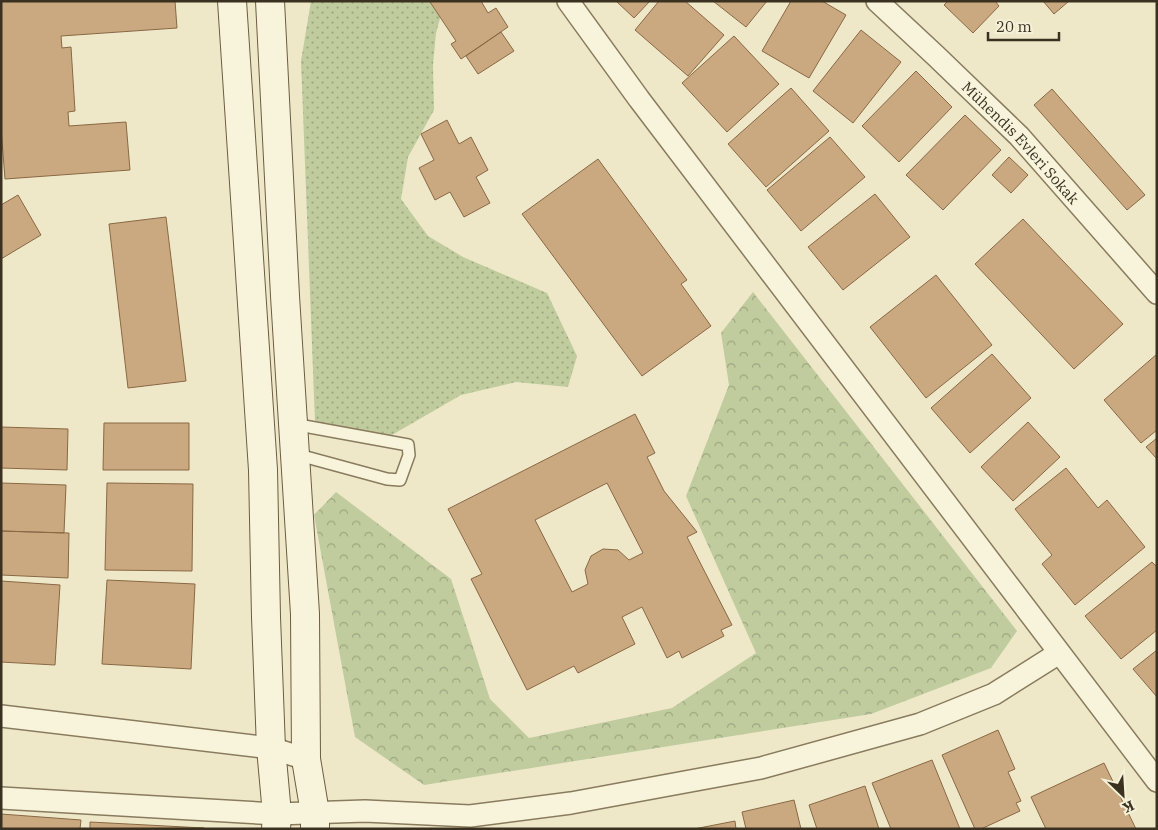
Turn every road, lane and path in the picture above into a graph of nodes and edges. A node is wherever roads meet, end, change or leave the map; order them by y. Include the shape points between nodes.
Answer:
1 (232, 1) edge
2 (270, 1) edge
3 (568, 1) edge
4 (877, 1) edge
5 (1157, 293) edge
6 (293, 424) junction
7 (295, 454) junction
8 (1059, 654) junction
9 (1, 716) edge
10 (271, 748) junction
11 (306, 759) junction
12 (1157, 781) edge
13 (1, 798) edge
14 (276, 821) edge
15 (315, 821) edge

1 - 10 street via 263,470
2 - 6 street
3 - 8 street
4 - 5 street, Mühendis Evleri Sokak via 1019,136
6 - 7 street
6 - 7 lane via 408,444 409,455 400,480
7 - 11 street via 305,614
8 - 12 street
8 - 15 street via 994,694 920,724 761,768 571,803 470,816 365,811
9 - 10 street
10 - 11 street
10 - 14 street
11 - 15 street
13 - 14 street
14 - 15 street

